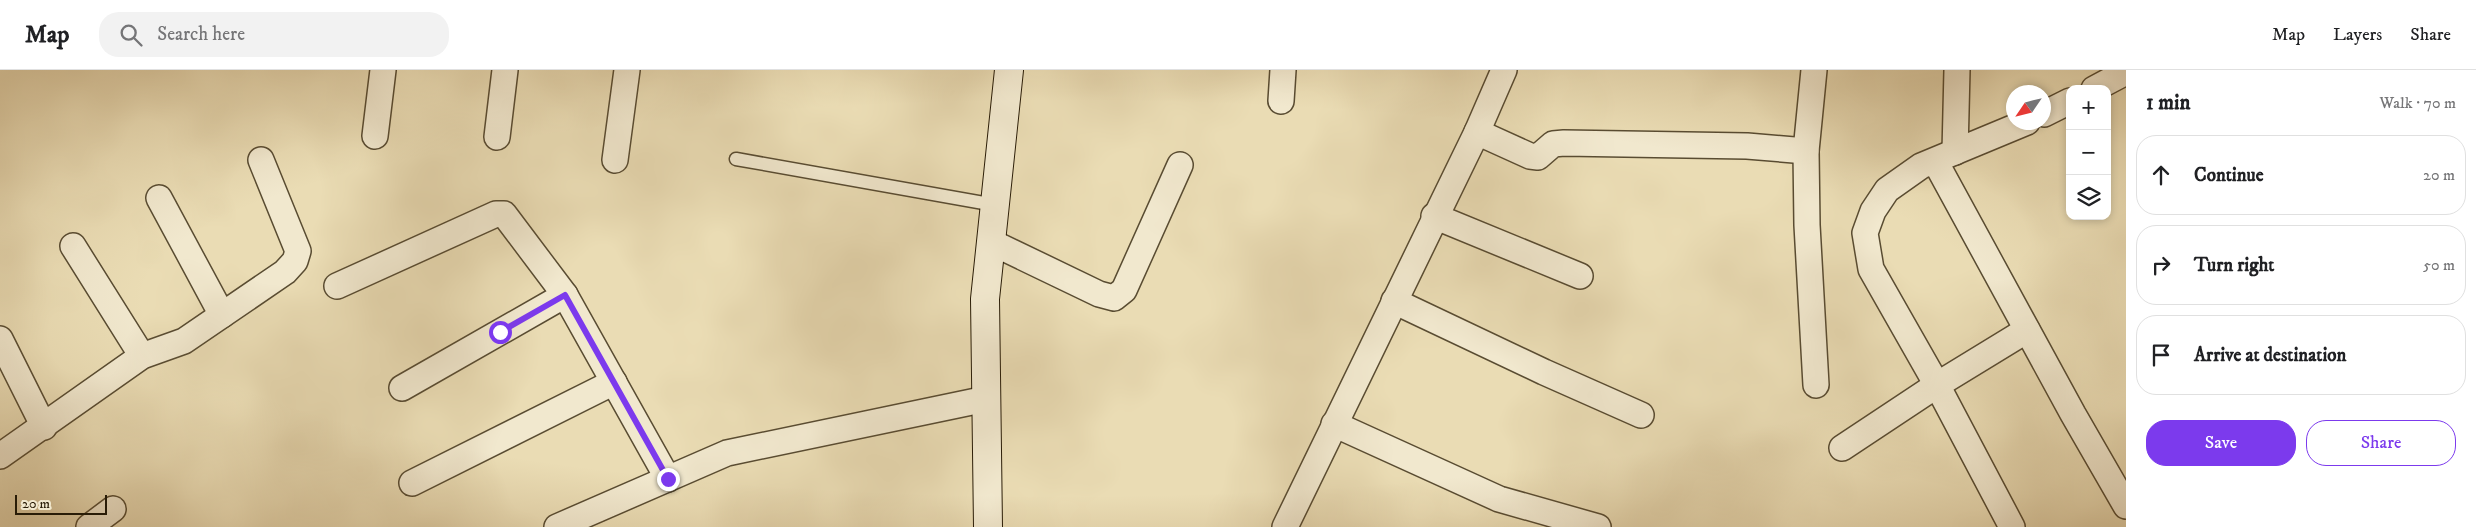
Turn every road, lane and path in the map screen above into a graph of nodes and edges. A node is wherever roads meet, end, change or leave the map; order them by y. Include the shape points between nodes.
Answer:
1 (383, 70) edge
2 (505, 70) edge
3 (628, 70) edge
4 (1009, 70) edge
5 (1283, 70) edge
6 (1504, 70) edge
7 (1814, 70) edge
8 (1957, 70) edge
9 (2126, 72) edge
10 (2099, 81) edge
11 (1281, 101) dead end
12 (2066, 103) edge
13 (2051, 110) edge
14 (2008, 130) edge
15 (1477, 132) junction
16 (375, 136) dead end
17 (497, 137) dead end
18 (1806, 151) junction
19 (1945, 157) junction
20 (736, 159) dead end
21 (261, 160) dead end
22 (615, 160) dead end
23 (1180, 165) dead end
24 (159, 198) dead end
25 (995, 205) junction
26 (1434, 216) junction
27 (991, 242) junction
28 (73, 246) dead end
29 (1580, 276) dead end
30 (337, 286) dead end
31 (565, 295) junction
32 (1394, 301) junction
33 (222, 315) junction
34 (2027, 330) junction
35 (0, 339) edge
36 (142, 356) junction
37 (614, 382) junction
38 (1816, 385) dead end
39 (1937, 385) junction
40 (402, 388) dead end
41 (986, 399) junction
42 (1641, 414) dead end
43 (1334, 424) junction
44 (44, 427) junction
45 (1842, 448) dead end
46 (0, 456) edge
47 (668, 479) junction
48 (412, 483) dead end
49 (2126, 506) edge
50 (113, 509) dead end
51 (89, 527) edge
52 (557, 527) edge
53 (988, 527) edge
54 (1286, 527) edge
55 (1598, 527) edge
56 (2012, 527) edge

1 - 16 street
2 - 17 street
3 - 22 street
4 - 25 street
5 - 11 street
6 - 15 street
7 - 18 street
8 - 19 street
9 - 10 street
12 - 13 street
14 - 19 street
15 - 18 street via 1538,157 1553,144 1564,143 1747,146
15 - 26 street
18 - 38 street via 1806,225
19 - 34 street
19 - 39 street via 1921,166 1887,190 1873,211 1865,234 1871,269
20 - 25 lane
21 - 33 street via 298,251 286,272
23 - 27 street via 1124,290 1114,298 1099,294
24 - 33 street
25 - 27 street
26 - 29 street
26 - 32 street
27 - 41 street via 985,299
28 - 36 street
30 - 31 street via 496,214 504,214
31 - 37 street
31 - 40 street
32 - 42 street
32 - 43 street
33 - 36 street via 184,341
34 - 39 street
34 - 49 street
35 - 44 street
36 - 44 street
37 - 47 street
37 - 48 street
39 - 45 street
39 - 56 street
41 - 47 street via 727,453
41 - 53 street
43 - 54 street
43 - 55 street via 1499,498
44 - 46 street
47 - 52 street
50 - 51 street

